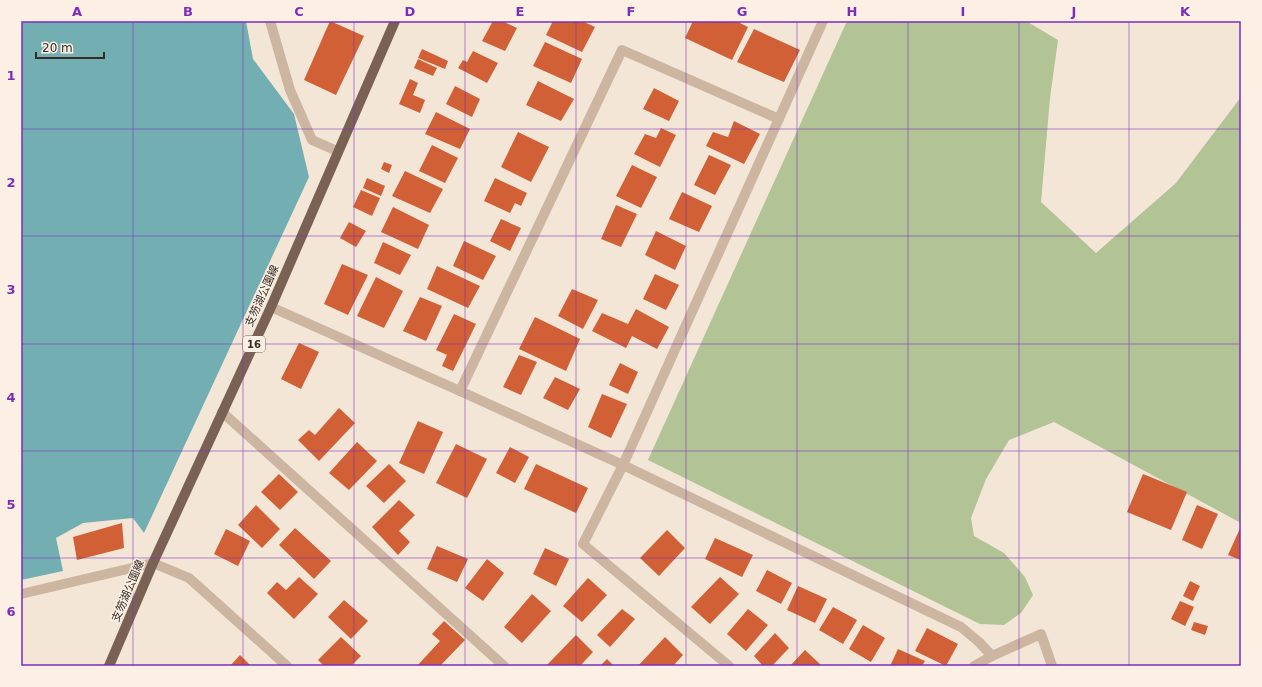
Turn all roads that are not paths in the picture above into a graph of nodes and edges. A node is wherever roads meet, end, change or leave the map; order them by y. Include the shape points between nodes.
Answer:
1 (270, 21) edge
2 (395, 21) edge
3 (823, 21) edge
4 (779, 119) junction
5 (338, 151) junction
6 (271, 307) junction
7 (460, 391) junction
8 (222, 412) junction
9 (623, 465) junction
10 (153, 563) junction
11 (21, 594) edge
12 (992, 656) junction
13 (109, 666) edge
14 (287, 666) edge
15 (504, 666) edge
16 (729, 666) edge
17 (974, 666) edge
18 (1052, 666) edge

1 - 5 street via 290,90 312,140
2 - 5 main road, 支笏湖公園線 / 16
3 - 4 street
4 - 7 street via 622,50
4 - 9 street
5 - 6 main road, 支笏湖公園線 / 16
6 - 7 street
6 - 8 main road, 支笏湖公園線 / 16
7 - 9 street
8 - 10 main road, 支笏湖公園線 / 16
8 - 15 street
9 - 12 street via 960,627
9 - 16 street via 583,544
10 - 11 street
10 - 13 main road, 支笏湖公園線 / 16
10 - 14 street via 189,578
12 - 17 street
12 - 18 street via 1041,634

